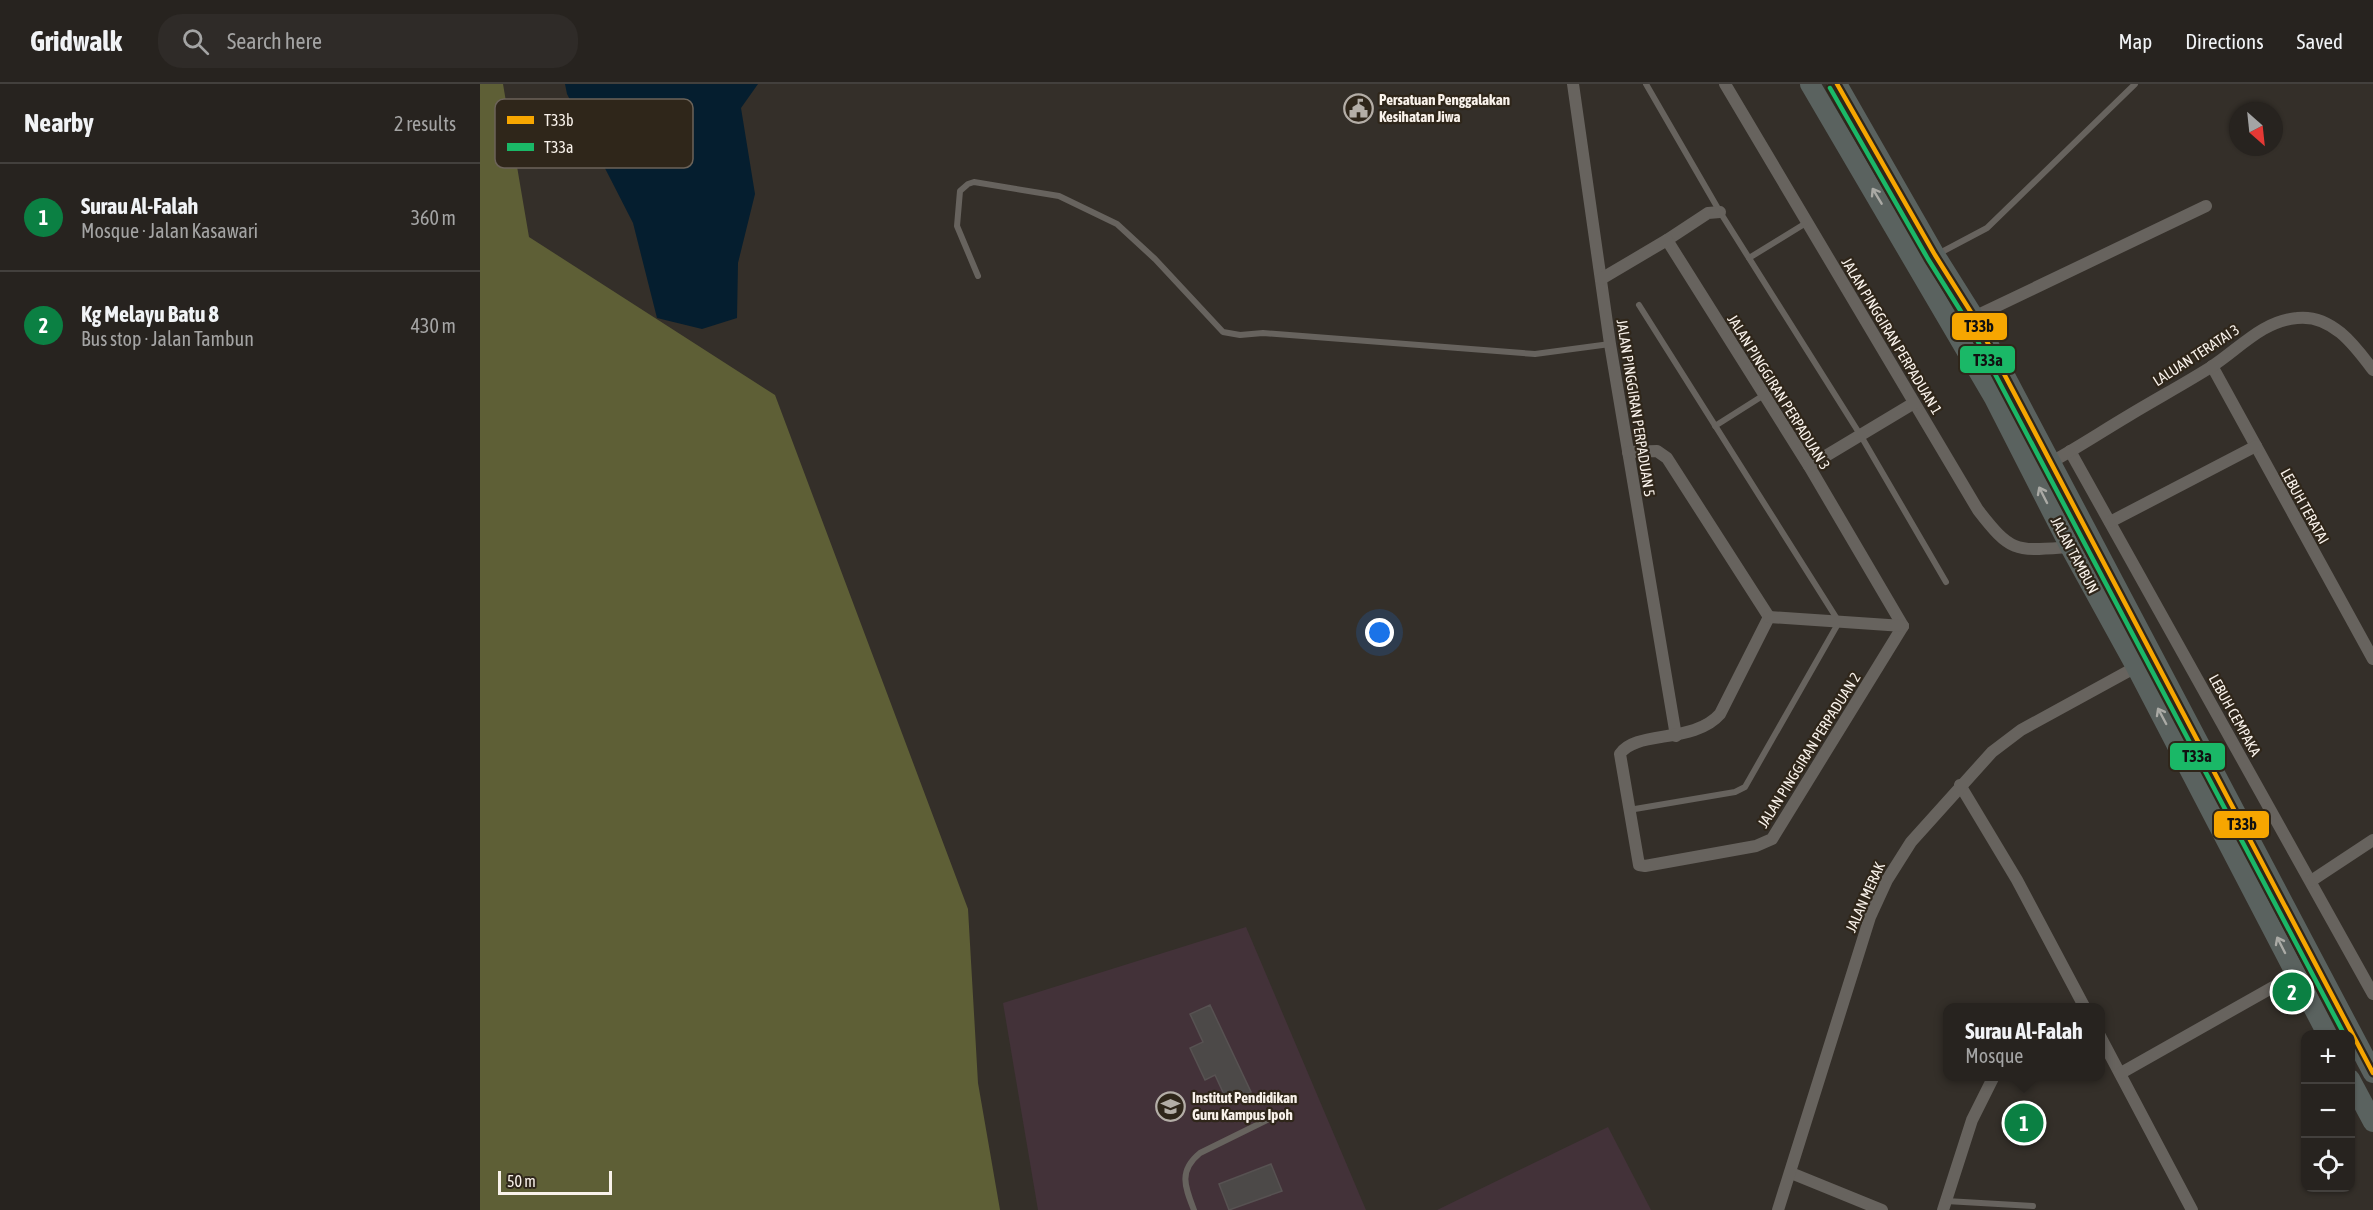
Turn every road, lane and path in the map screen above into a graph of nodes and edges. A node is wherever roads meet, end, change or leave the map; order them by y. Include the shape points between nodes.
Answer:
1 (1573, 84) edge
2 (1646, 84) edge
3 (1725, 84) edge
4 (1810, 84) edge
5 (1815, 84) edge
6 (1837, 84) edge
7 (2135, 84) edge
8 (1839, 132) junction
9 (2206, 206) dead end
10 (1720, 212) junction
11 (1890, 218) junction
12 (1806, 223) junction
13 (1667, 240) junction
14 (1935, 255) junction
15 (1749, 258) junction
16 (978, 276) dead end
17 (1601, 279) junction
18 (1639, 305) dead end
19 (1974, 317) junction
20 (1610, 344) junction
21 (1974, 362) junction
22 (2212, 366) junction
23 (2373, 370) edge
24 (1764, 395) junction
25 (1914, 403) junction
26 (1715, 426) junction
27 (1861, 436) junction
28 (2256, 446) junction
29 (2070, 451) junction
30 (1628, 452) junction
31 (2050, 462) junction
32 (1809, 466) junction
33 (2032, 472) junction
34 (2110, 522) junction
35 (2070, 547) junction
36 (1946, 582) dead end
37 (1769, 617) junction
38 (1839, 622) junction
39 (1903, 626) junction
40 (2373, 659) edge
41 (2136, 667) junction
42 (1676, 736) junction
43 (1960, 785) junction
44 (1628, 810) junction
45 (2373, 840) edge
46 (2311, 880) junction
47 (2296, 974) junction
48 (2373, 994) edge
49 (2083, 1003) edge
50 (2324, 1030) edge
51 (2105, 1045) edge
52 (2121, 1073) junction
53 (2373, 1073) edge
54 (1992, 1081) edge
55 (2353, 1084) edge
56 (1269, 1119) dead end
57 (2373, 1122) edge
58 (1791, 1173) junction
59 (1944, 1205) edge
60 (2033, 1206) dead end
61 (1194, 1210) edge
62 (1778, 1210) edge
63 (1882, 1210) edge
64 (2192, 1210) edge

1 - 17 street, JALAN PINGGIRAN PERPADUAN 5
2 - 10 lane
3 - 12 street, JALAN PINGGIRAN PERPADUAN 1
4 - 8 main road, JALAN TAMBUN
5 - 8 main road
6 - 14 main road, JALAN TAMBUN
7 - 14 lane via 1987,228
11 -> 8 main road, JALAN TAMBUN
9 - 19 street
10 - 13 street via 1708,213
10 - 15 lane
11 - 14 main road via 1919,250
11 - 21 main road, JALAN TAMBUN
12 - 15 lane
12 - 25 street, JALAN PINGGIRAN PERPADUAN 1
13 - 17 street
13 - 24 street, JALAN PINGGIRAN PERPADUAN 3
14 - 19 main road, JALAN TAMBUN
14 - 21 main road via 1927,265 1929,275
15 - 27 lane
16 - 20 lane via 957,226 960,191 974,182 1059,196 1117,224 1223,332 1535,354
17 - 20 street, JALAN PINGGIRAN PERPADUAN 5
18 - 26 lane
19 - 31 main road, JALAN TAMBUN
20 - 30 street, JALAN PINGGIRAN PERPADUAN 5
21 - 33 main road, JALAN TAMBUN
22 - 23 street, LALUAN TERATAI 3 via 2261,330 2298,317 2335,328
22 - 28 street, LEBUH TERATAI
22 - 29 street, LALUAN TERATAI 3
24 - 26 lane
24 - 32 street, JALAN PINGGIRAN PERPADUAN 3
25 - 27 street
25 - 35 street, JALAN PINGGIRAN PERPADUAN 1 via 1978,510 1998,536 2023,549
26 - 38 lane
27 - 32 street
27 - 36 lane
28 - 34 street
28 - 40 street, LEBUH TERATAI
29 - 31 street, LALUAN TERATAI 3
29 - 34 street, LEBUH CEMPAKA
30 - 37 street via 1657,452 1667,458
30 - 42 street, JALAN PINGGIRAN PERPADUAN 5
31 - 33 street, LALUAN TERATAI 3
31 - 53 main road, JALAN TAMBUN
32 - 39 street, JALAN PINGGIRAN PERPADUAN 3
35 -> 33 main road, JALAN TAMBUN
34 - 46 street, LEBUH CEMPAKA
35 - 41 main road, JALAN TAMBUN
37 - 38 street
37 - 42 street via 1720,714 1705,727
38 - 39 street
38 - 44 lane via 1745,787
39 - 44 street, JALAN PINGGIRAN PERPADUAN 2 via 1766,844 1641,866 1637,863
41 - 43 street, JALAN MERAK via 2021,730 1992,752
47 -> 41 main road, JALAN TAMBUN
42 - 44 street, JALAN PINGGIRAN PERPADUAN 2 via 1624,747 1620,754
43 - 49 street via 2017,880
43 - 58 street, JALAN MERAK via 1911,842 1870,917
45 - 46 street
46 - 48 street, LEBUH CEMPAKA
47 - 50 main road, JALAN TAMBUN
47 - 52 street
51 - 52 street
52 - 64 street
54 - 59 street via 1972,1120
55 - 57 main road
56 - 61 lane via 1193,1159 1185,1179
58 - 62 street, JALAN MERAK
58 - 63 street
59 - 60 lane

